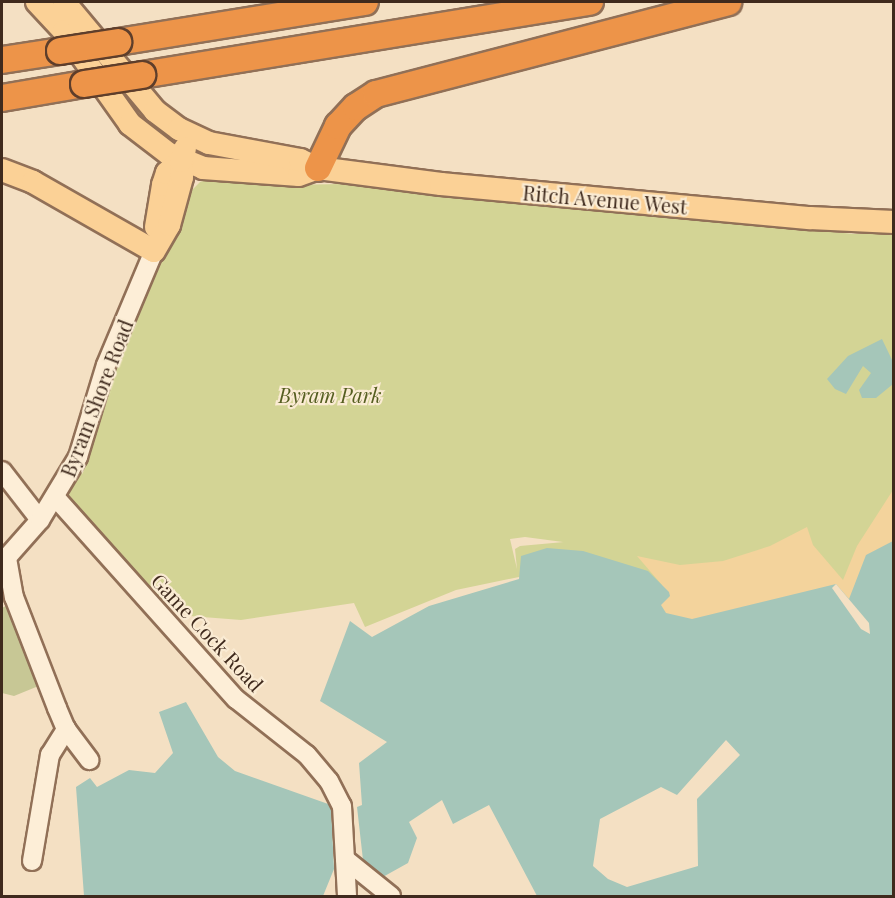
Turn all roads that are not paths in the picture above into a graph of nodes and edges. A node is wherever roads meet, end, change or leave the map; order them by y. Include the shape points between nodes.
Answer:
1 (37, 2) edge
2 (64, 2) edge
3 (92, 2) edge
4 (365, 2) edge
5 (590, 2) edge
6 (728, 2) edge
7 (88, 27) junction
8 (2, 60) edge
9 (2, 98) edge
10 (190, 135) junction
11 (181, 161) junction
12 (318, 168) junction
13 (2, 170) edge
14 (2, 186) edge
15 (47, 192) junction
16 (894, 222) edge
17 (154, 251) junction
18 (2, 471) edge
19 (56, 498) junction
20 (39, 520) junction
21 (4, 560) edge
22 (8, 594) edge
23 (66, 729) junction
24 (89, 760) dead end
25 (345, 859) junction
26 (32, 861) dead end
27 (346, 897) edge
28 (391, 897) edge

1 - 11 main road via 64,31 130,124
2 - 7 main road, Ritch Avenue West
3 - 7 main road
4 - 8 highway, bridge
5 - 9 highway, bridge
6 - 12 highway via 376,94 338,126
7 - 10 main road, Ritch Avenue West via 145,101
10 - 11 main road, Byram Shore Road
10 - 12 main road, Ritch Avenue West via 209,143 300,160
11 - 12 main road, Ritch Avenue West via 203,168 299,175
11 - 17 main road, Byram Shore Road via 167,172 163,185
12 - 16 main road, Ritch Avenue West via 441,184 820,219
13 - 15 main road
14 - 15 main road
15 - 17 main road
17 - 19 street, Byram Shore Road via 106,364 84,442
18 - 20 street
19 - 20 street, Byram Shore Road
19 - 25 street, Game Cock Road via 236,699 315,762 342,806
20 - 21 street, Byram Shore Road
21 - 22 street
22 - 23 street
23 - 24 street
23 - 26 street via 50,755
25 - 27 street, Game Cock Road
25 - 28 street

